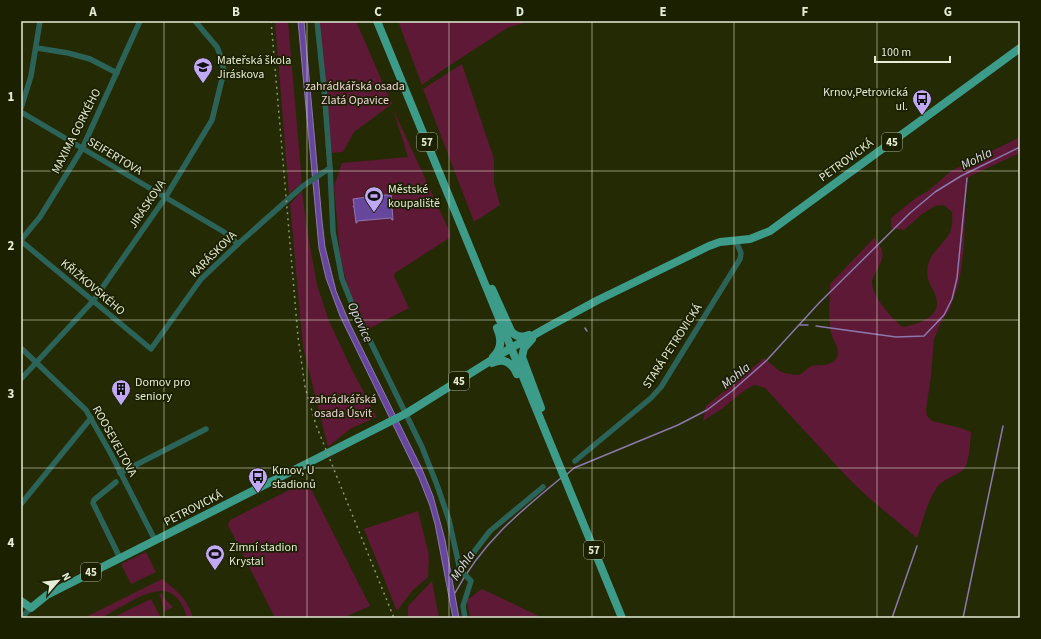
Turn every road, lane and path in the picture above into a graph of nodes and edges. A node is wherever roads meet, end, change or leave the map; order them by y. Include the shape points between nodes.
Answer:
1 (40, 21) edge
2 (145, 21) edge
3 (195, 21) edge
4 (317, 21) edge
5 (377, 21) edge
6 (140, 23) edge
7 (37, 48) junction
8 (1020, 48) edge
9 (118, 73) junction
10 (21, 108) edge
11 (21, 112) edge
12 (82, 149) junction
13 (328, 170) junction
14 (165, 198) junction
15 (21, 240) edge
16 (736, 241) junction
17 (238, 244) junction
18 (476, 263) junction
19 (92, 301) junction
20 (548, 326) junction
21 (21, 348) edge
22 (511, 348) junction
23 (151, 349) joint
24 (36, 362) junction
25 (475, 371) junction
26 (21, 379) edge
27 (405, 414) junction
28 (90, 418) junction
29 (206, 429) dead end
30 (550, 444) junction
31 (575, 461) dead end
32 (120, 473) junction
33 (116, 482) dead end
34 (543, 487) dead end
35 (21, 504) edge
36 (155, 540) junction
37 (120, 558) junction
38 (461, 571) junction
39 (21, 601) edge
40 (31, 608) junction
41 (21, 618) edge
42 (465, 618) edge
43 (622, 618) edge

1 - 7 street
2 - 6 street, MAXIMA GORKÉHO
3 - 14 street, JIRÁSKOVA via 217,47 224,71 212,120
4 - 13 street via 324,88
5 - 18 main road, 57
6 - 9 street, MAXIMA GORKÉHO
7 - 9 street via 90,59
7 - 10 street
8 - 16 main road, PETROVICKÁ / 45 via 770,231 750,239
9 - 12 street, MAXIMA GORKÉHO
11 - 12 street, SEIFERTOVA
12 - 14 street, SEIFERTOVA
12 - 15 street, MAXIMA GORKÉHO via 40,217
13 - 17 street, KARÁSKOVA via 303,186
13 - 27 street via 333,232 342,279
14 - 17 street, SEIFERTOVA via 224,232
14 - 19 street, JIRÁSKOVA
15 - 19 street, KŘIŽKOVSKÉHO
16 - 20 main road, 45 via 709,246
16 - 31 street, STARÁ PETROVICKÁ via 741,253 740,259 661,387
17 - 23 street, KARÁSKOVA via 201,279
18 - 20 main road via 513,333 525,336
18 - 22 main road, 57
18 - 25 main road via 501,341 496,354
19 - 23 street, KŘIŽKOVSKÉHO
19 - 24 street, JIRÁSKOVA
20 - 22 main road, 45
20 - 30 main road via 527,344 522,357 540,406
21 - 24 street, ROOSEVELTOVA
22 - 25 main road, 45
22 - 30 main road, 57
24 - 26 street, JIRÁSKOVA
24 - 28 street, ROOSEVELTOVA via 86,410
25 - 27 main road, 45
25 - 30 main road via 498,361 511,364
27 - 36 main road, PETROVICKÁ / 45
27 - 38 street via 438,484
28 - 32 street, ROOSEVELTOVA
28 - 35 street
29 - 32 street
30 - 43 main road, 57
32 - 36 street, ROOSEVELTOVA
33 - 37 street, ROOSEVELTOVA via 93,501 93,504
34 - 38 street via 490,531
36 - 37 main road, PETROVICKÁ / 45
37 - 40 main road, PETROVICKÁ / 45 via 47,595
38 - 42 street via 471,581 463,606
39 - 40 main road
40 - 41 street, PETROVICKÁ

